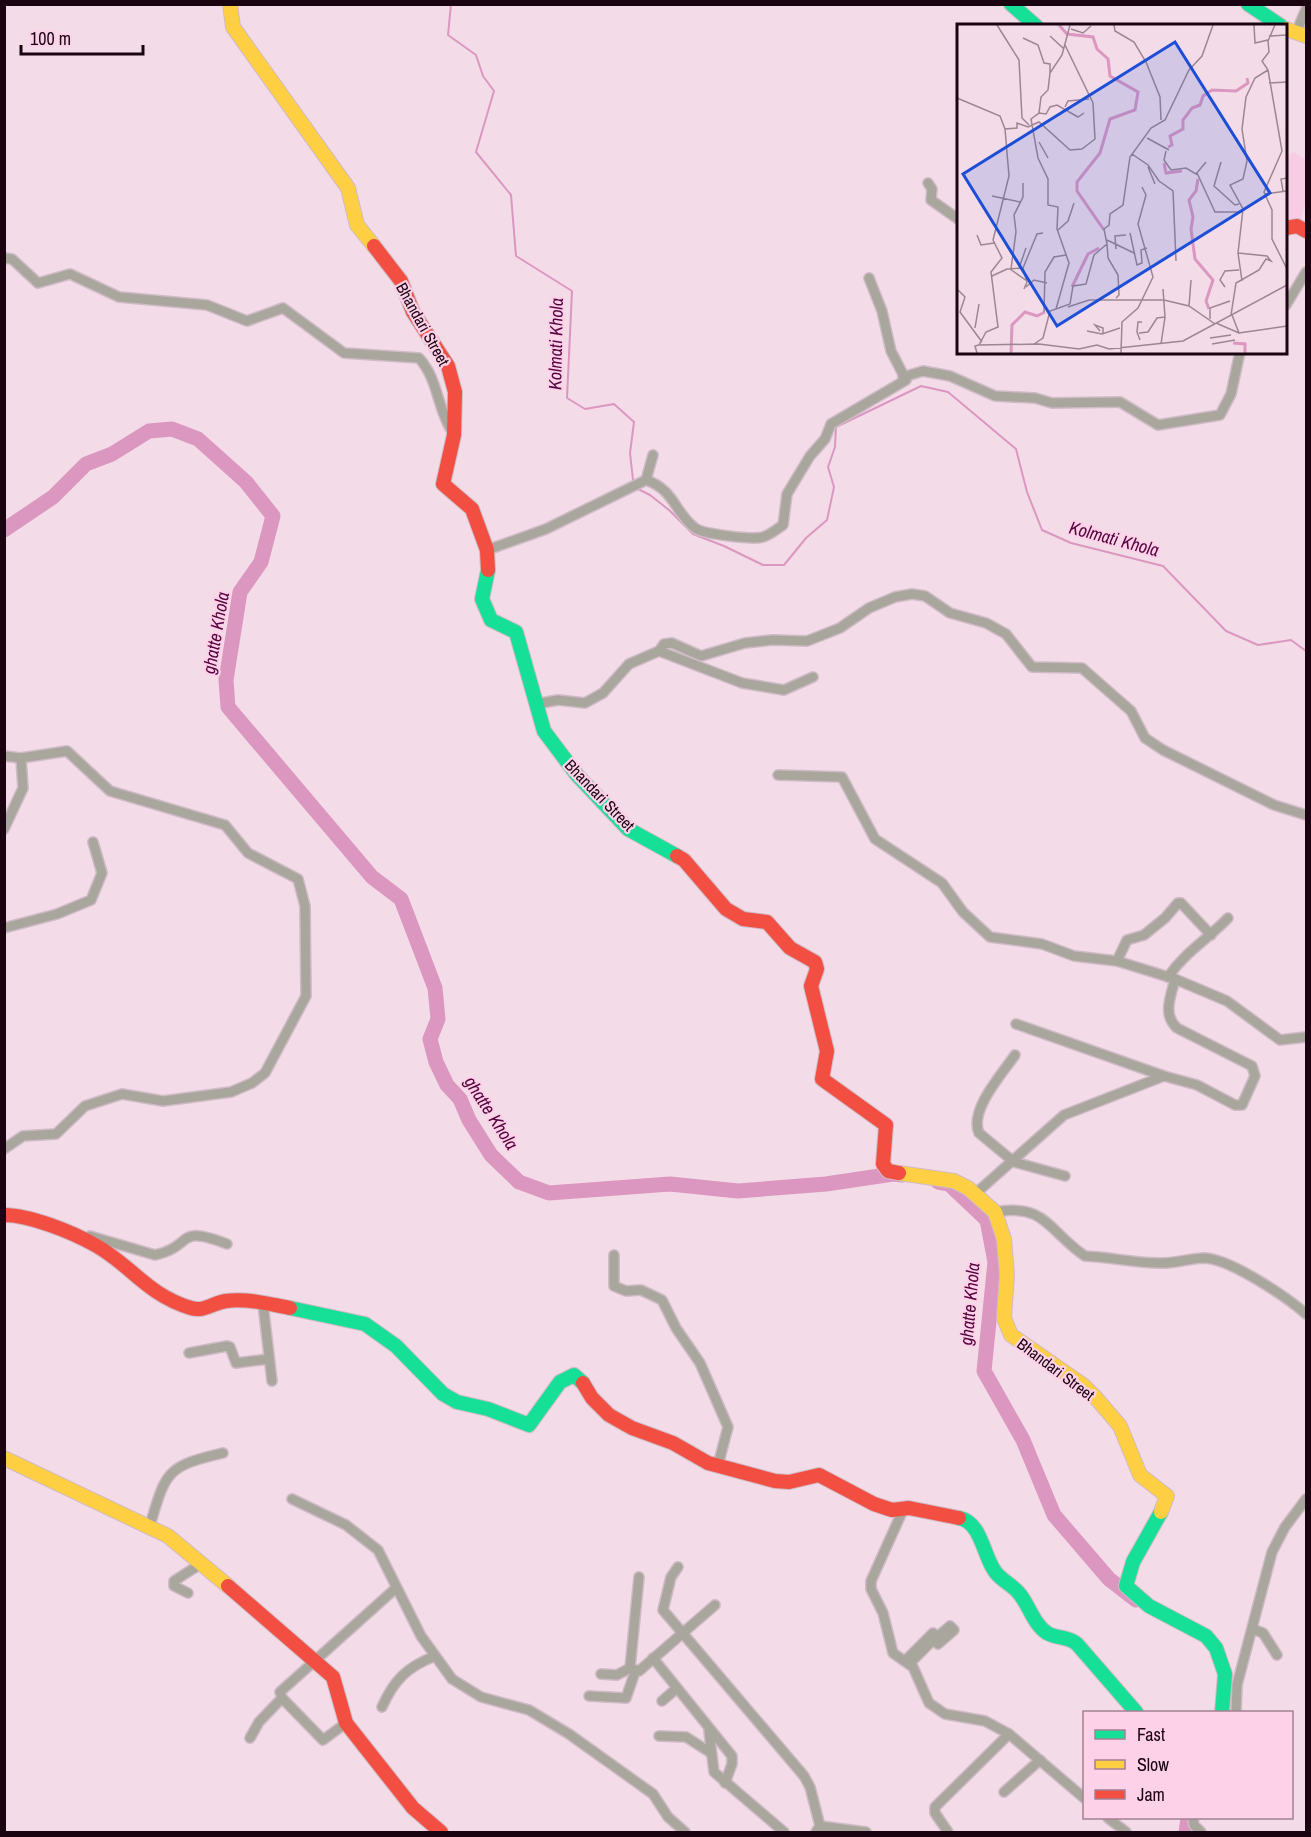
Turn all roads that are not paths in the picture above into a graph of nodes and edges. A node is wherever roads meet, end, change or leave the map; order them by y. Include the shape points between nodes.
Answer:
1 (230, 4) edge
2 (1011, 4) edge
3 (1248, 4) edge
4 (1306, 9) edge
5 (1034, 24) edge
6 (1278, 24) edge
7 (1296, 32) edge
8 (928, 183) dead end
9 (957, 218) edge
10 (1287, 228) edge
11 (1306, 231) edge
12 (4, 258) edge
13 (1306, 272) edge
14 (869, 278) dead end
15 (1287, 303) edge
16 (1240, 354) edge
17 (903, 377) junction
18 (454, 435) junction
19 (653, 455) dead end
20 (646, 480) junction
21 (487, 550) junction
22 (659, 651) junction
23 (813, 677) dead end
24 (536, 704) junction
25 (4, 756) edge
26 (21, 758) junction
27 (778, 776) dead end
28 (1306, 815) edge
29 (4, 829) edge
30 (93, 842) dead end
31 (1228, 918) dead end
32 (4, 928) edge
33 (1211, 935) junction
34 (1117, 961) junction
35 (1172, 978) junction
36 (1016, 1024) dead end
37 (1306, 1037) edge
38 (1015, 1055) dead end
39 (1164, 1076) junction
40 (4, 1149) edge
41 (1014, 1162) junction
42 (1065, 1176) dead end
43 (975, 1194) junction
44 (995, 1212) junction
45 (4, 1215) edge
46 (55, 1229) junction
47 (227, 1244) dead end
48 (614, 1255) dead end
49 (263, 1304) junction
50 (1306, 1314) edge
51 (189, 1353) dead end
52 (269, 1359) junction
53 (272, 1382) dead end
54 (224, 1453) dead end
55 (4, 1458) edge
56 (718, 1465) junction
57 (292, 1499) dead end
58 (1306, 1499) edge
59 (903, 1510) junction
60 (150, 1526) junction
61 (202, 1563) junction
62 (678, 1567) dead end
63 (639, 1577) dead end
64 (396, 1587) junction
65 (188, 1593) dead end
66 (715, 1605) dead end
67 (1253, 1629) junction
68 (682, 1632) junction
69 (1277, 1654) dead end
70 (435, 1656) junction
71 (653, 1658) junction
72 (315, 1659) junction
73 (907, 1663) junction
74 (633, 1670) junction
75 (601, 1674) dead end
76 (677, 1688) junction
77 (589, 1696) dead end
78 (282, 1698) junction
79 (662, 1701) dead end
80 (382, 1707) dead end
81 (1134, 1711) edge
82 (1222, 1711) edge
83 (1236, 1711) edge
84 (346, 1723) junction
85 (709, 1731) junction
86 (1009, 1734) junction
87 (659, 1736) dead end
88 (250, 1738) dead end
89 (711, 1753) junction
90 (1040, 1760) junction
91 (725, 1783) junction
92 (1004, 1792) dead end
93 (1083, 1797) edge
94 (1109, 1819) edge
95 (1193, 1819) edge
96 (818, 1829) edge
97 (441, 1833) edge
98 (685, 1833) edge
99 (784, 1833) edge
100 (866, 1833) edge
101 (948, 1833) edge
102 (1126, 1833) edge
103 (1202, 1833) edge

1 - 18 street, Bhandari Street via 233,27 348,188 357,225 401,281 414,312 448,366 454,392
2 - 5 street
3 - 6 street
4 - 7 street
8 - 9 street via 931,200
10 - 11 street via 1297,226
12 - 18 street via 12,259 38,283 70,274 119,297 207,306 247,321 283,308 344,353 419,358 430,370 445,421
13 - 15 street
14 - 17 street
16 - 17 street via 1231,394 1220,415 1158,424 1120,402 1052,403 995,396 932,372
17 - 20 street via 903,384 831,424 788,494 783,525 764,537 749,539 697,530 671,495
18 - 21 street, Bhandari Street via 443,484 472,509
19 - 20 street
20 - 21 street via 546,529
21 - 24 street, Bhandari Street via 488,578 483,598 491,620 516,632
22 - 23 street via 742,683 784,690
22 - 24 street via 629,664 603,693 585,703 558,700
22 - 28 street via 664,644 672,644 701,656 745,643 807,641 840,628 869,608 895,597 925,596 950,613 986,623 1006,634 1032,667 1082,668 1131,711 1145,738 1274,805
24 - 43 street, Bhandari Street via 544,731 577,775 628,829 684,860 726,909 743,919 767,922 790,948 815,962 818,969 810,986 827,1051 822,1078 886,1125 883,1164 888,1171 954,1181
25 - 26 street
26 - 29 street via 23,788
26 - 40 street via 67,751 110,792 225,825 248,853 298,879 306,906 306,996 265,1073 252,1083 231,1092 164,1101 122,1094 85,1106 56,1134 23,1136
27 - 34 street via 843,777 875,839 942,883 963,912 990,937 1042,944 1074,956
30 - 32 street via 102,873 91,900
31 - 33 street
33 - 34 street via 1178,903 1144,935 1127,940
33 - 35 street via 1185,954
34 - 35 street
35 - 37 street via 1227,1001 1280,1040
35 - 39 street via 1169,1020 1176,1028 1252,1066 1256,1076 1239,1106 1197,1085
36 - 39 street
38 - 41 street via 978,1110 977,1126
39 - 41 street via 1064,1115
41 - 42 street
41 - 43 street
43 - 44 street, Bhandari Street
44 - 50 street via 1033,1212 1085,1256 1157,1263 1205,1258 1232,1266 1291,1300
44 - 82 street, Bhandari Street via 1004,1239 1004,1318 1011,1335 1096,1398 1120,1426 1140,1475 1167,1496 1163,1513 1128,1569 1126,1586 1149,1606 1206,1636 1216,1648 1225,1674
45 - 46 street via 21,1215
46 - 47 street via 71,1230 155,1255 197,1234
46 - 49 street via 96,1245 151,1290 190,1308 200,1310 225,1301
48 - 56 street via 614,1286 626,1291 641,1290 662,1300 700,1363 728,1428
49 - 52 street
49 - 56 street via 365,1323 396,1346 443,1394 525,1425 540,1413 560,1382 574,1375 599,1407 622,1423
51 - 52 street via 226,1346 230,1347 236,1364
52 - 53 street
54 - 60 street via 169,1474 159,1492
55 - 60 street
56 - 59 street via 775,1481 819,1475 874,1504
57 - 64 street via 333,1517 373,1545 382,1555
58 - 67 street via 1276,1543
59 - 73 street via 871,1588 883,1613 893,1653
59 - 81 street via 936,1513 972,1524 994,1571 1019,1593 1041,1628 1077,1644
60 - 61 street
61 - 65 street via 174,1581 174,1586
61 - 72 street
62 - 68 street via 671,1576 663,1610
63 - 74 street
64 - 70 street via 420,1636
64 - 72 street
66 - 68 street
67 - 69 street via 1263,1633
67 - 83 street via 1238,1685
68 - 71 street
68 - 96 street via 804,1776
70 - 80 street via 401,1674
70 - 98 street via 452,1679 474,1694 529,1710 569,1734 653,1794
71 - 74 street
71 - 76 street
72 - 78 street via 280,1692
72 - 84 street via 333,1677
73 - 73 street via 933,1640 938,1644 954,1630 950,1626 938,1637 933,1633
73 - 86 street via 929,1703 936,1708 956,1718 985,1721
74 - 75 street
74 - 77 street via 626,1698
76 - 79 street
76 - 85 street
78 - 84 street via 323,1740
78 - 88 street
84 - 97 street via 413,1808
85 - 89 street
85 - 91 street via 732,1756
86 - 90 street
86 - 101 street via 935,1807
87 - 89 street via 686,1737
89 - 91 street via 714,1772
90 - 92 street
90 - 93 street
91 - 99 street
94 - 102 street
95 - 103 street
96 - 100 street

